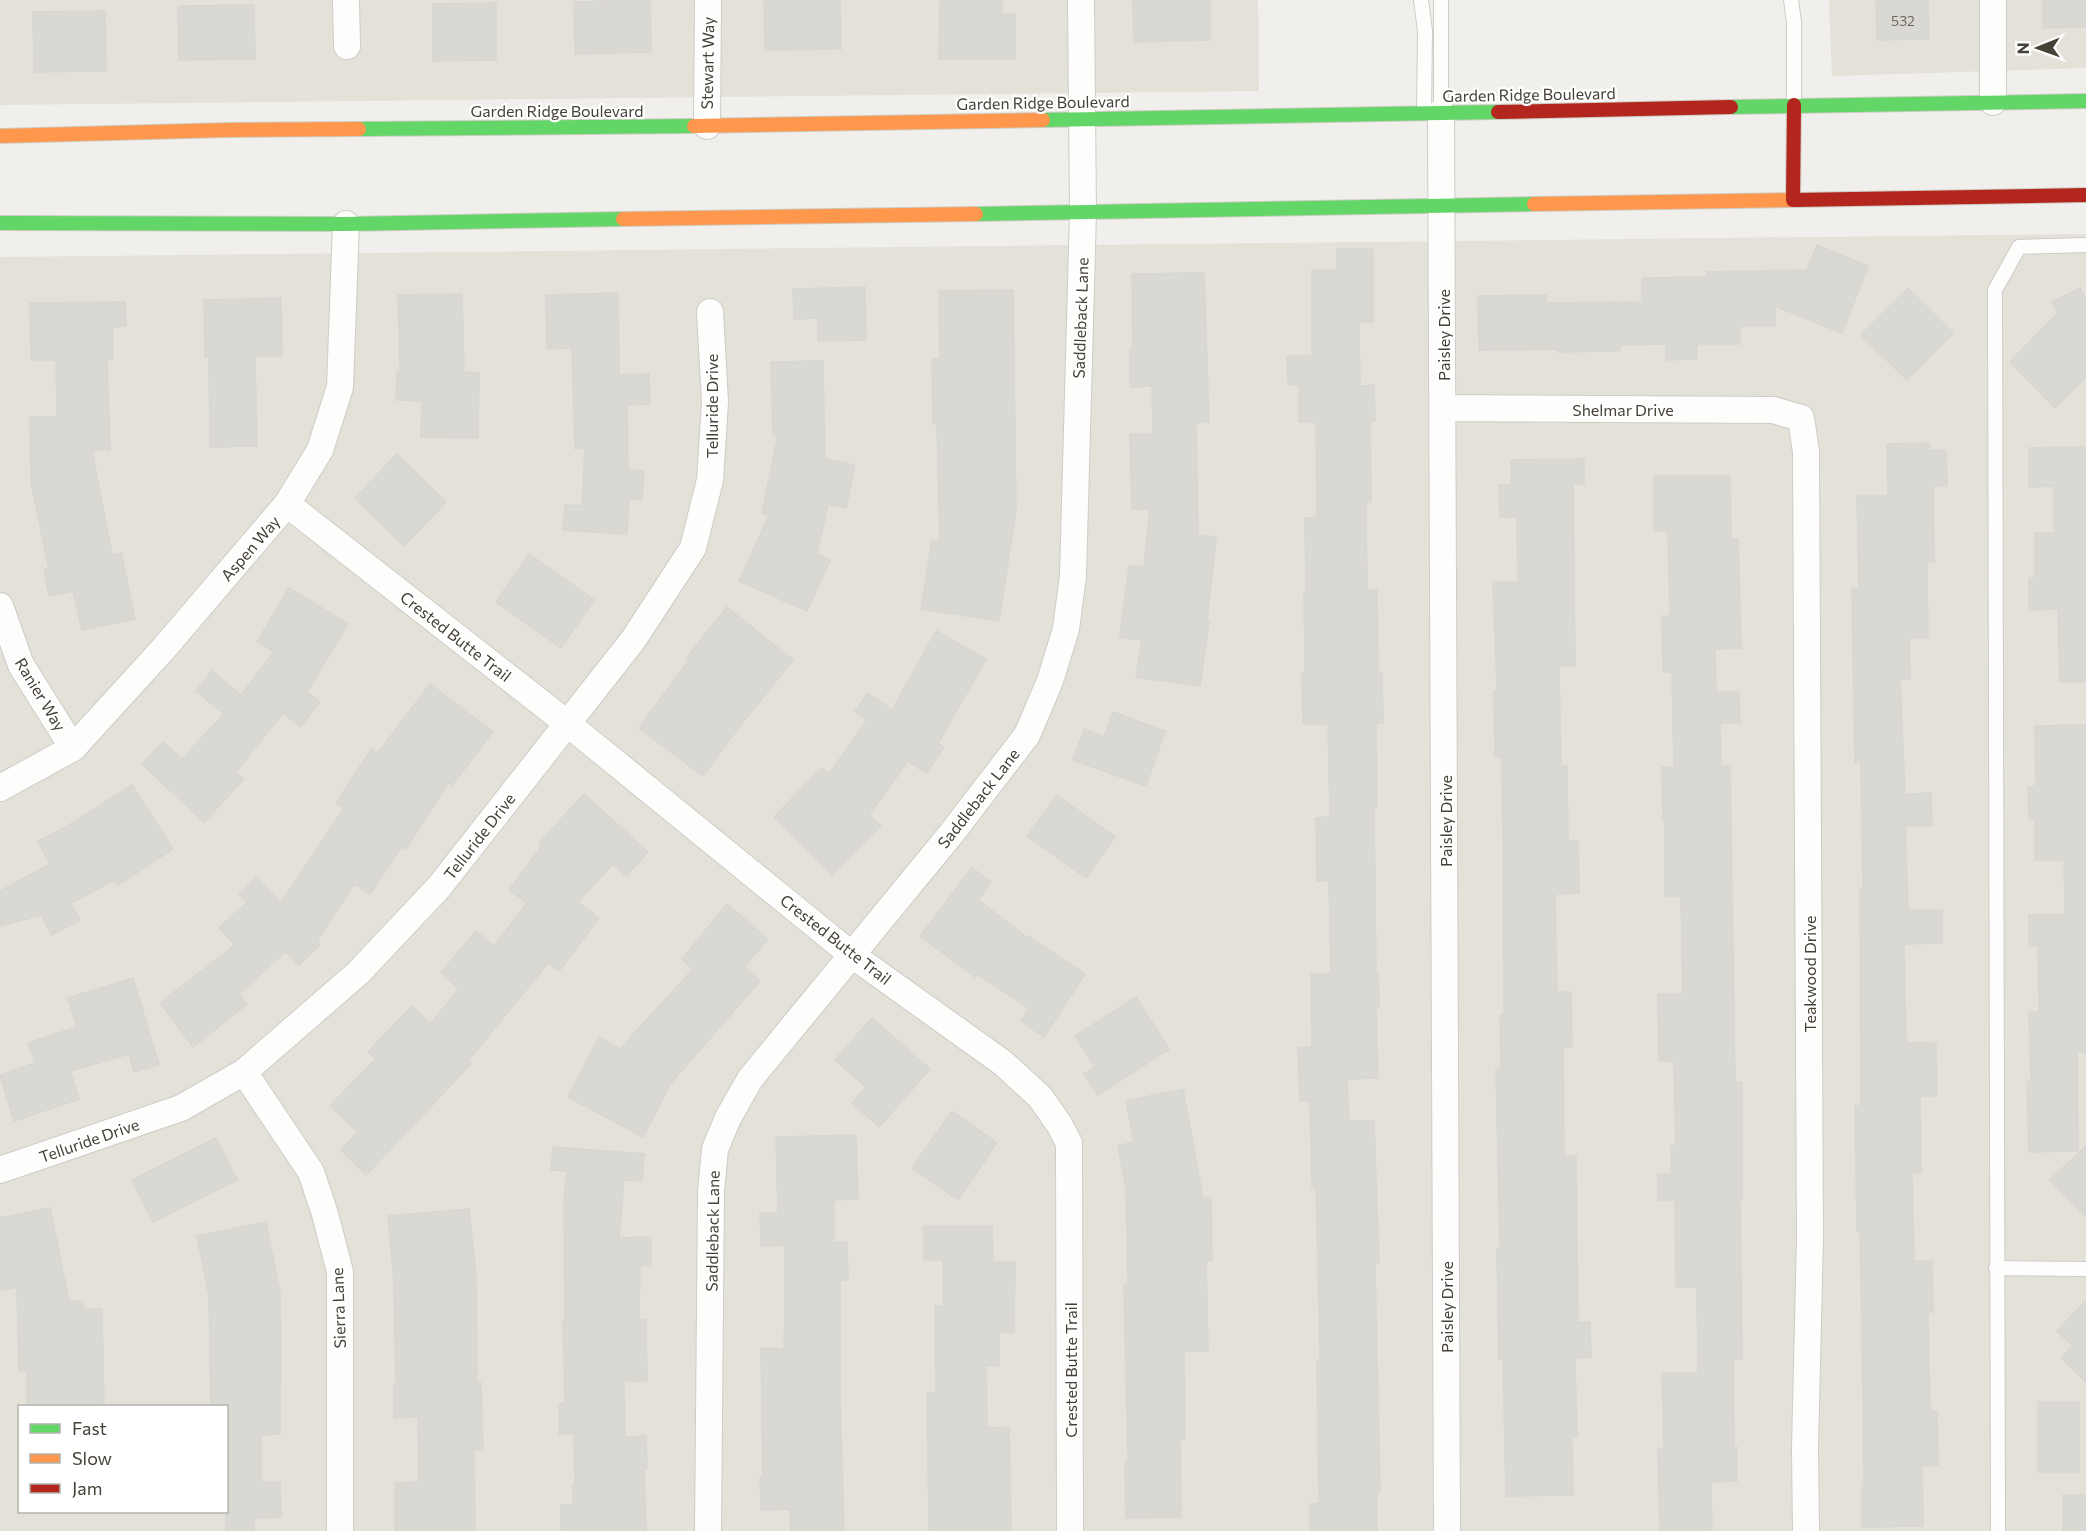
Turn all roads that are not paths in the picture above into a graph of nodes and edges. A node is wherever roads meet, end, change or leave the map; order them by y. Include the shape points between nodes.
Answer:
1 (346, 0) edge
2 (708, 0) edge
3 (1081, 0) edge
4 (1421, 0) edge
5 (1441, 0) edge
6 (1791, 0) edge
7 (1993, 0) edge
8 (346, 46) dead end
9 (2086, 101) edge
10 (1993, 102) junction
11 (1794, 105) junction
12 (1433, 112) junction
13 (1082, 118) junction
14 (706, 126) junction
15 (0, 136) edge
16 (2086, 195) edge
17 (1793, 200) junction
18 (1443, 206) junction
19 (1083, 212) junction
20 (0, 223) edge
21 (346, 224) junction
22 (2086, 245) edge
23 (710, 312) dead end
24 (1443, 408) junction
25 (1801, 417) joint
26 (287, 504) junction
27 (0, 606) edge
28 (568, 724) junction
29 (73, 748) junction
30 (0, 788) edge
31 (852, 955) junction
32 (244, 1072) junction
33 (0, 1170) edge
34 (1996, 1269) junction
35 (2086, 1269) edge
36 (340, 1531) edge
37 (708, 1531) edge
38 (1070, 1531) edge
39 (1447, 1531) edge
40 (1806, 1531) edge
41 (1998, 1531) edge

1 - 8 street
2 - 14 street, Stewart Way
3 - 13 street, Saddleback Lane
4 - 12 lane
5 - 12 lane
6 - 11 lane
7 - 10 street
9 - 10 main road, Garden Ridge Boulevard
10 - 11 main road, Garden Ridge Boulevard
11 - 12 main road, Garden Ridge Boulevard
11 - 17 main road
12 - 13 main road, Garden Ridge Boulevard
12 - 18 street, Paisley Drive
13 - 14 main road, Garden Ridge Boulevard
13 - 19 street, Saddleback Lane
14 - 15 main road, Garden Ridge Boulevard
16 - 17 main road
17 - 18 main road
18 - 19 main road
18 - 24 street, Paisley Drive
19 - 21 main road
19 - 31 street, Saddleback Lane via 1072,576 1066,629 1050,681 1028,735
20 - 21 main road
21 - 26 street, Aspen Way via 340,387 320,450
22 - 34 lane via 2019,247 1995,290
23 - 28 street, Telluride Drive via 715,402 710,480 693,548 633,640
24 - 25 street, Shelmar Drive via 1773,410
24 - 39 street, Paisley Drive
25 - 40 street, Teakwood Drive via 1806,452 1810,1238
26 - 28 street, Crested Butte Trail
26 - 29 street, Aspen Way
27 - 29 street, Ranier Way via 21,665
28 - 31 street, Crested Butte Trail
28 - 32 street, Telluride Drive via 439,887 358,973
29 - 30 street, Aspen Way
31 - 37 street, Saddleback Lane via 750,1079 715,1149 711,1192
31 - 38 street, Crested Butte Trail via 1003,1063 1040,1097 1069,1143
32 - 33 street, Telluride Drive via 181,1108
32 - 36 street, Sierra Lane via 311,1172 340,1272
34 - 35 lane
34 - 41 lane

